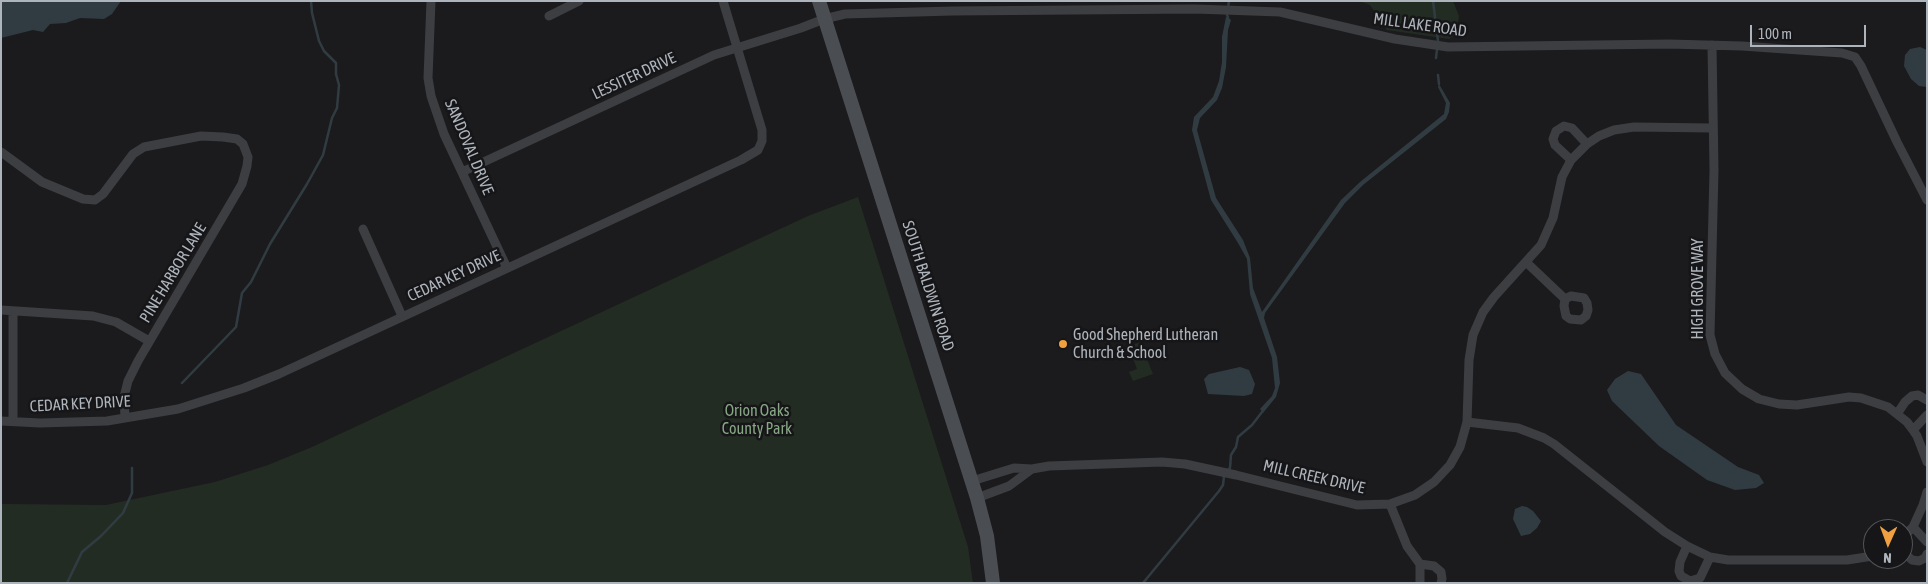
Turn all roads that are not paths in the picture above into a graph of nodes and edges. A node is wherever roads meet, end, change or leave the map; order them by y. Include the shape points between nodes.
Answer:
1 (431, 1) edge
2 (579, 1) edge
3 (723, 1) edge
4 (819, 1) edge
5 (549, 16) dead end
6 (824, 19) junction
7 (1712, 45) junction
8 (737, 47) junction
9 (1712, 128) junction
10 (1587, 144) junction
11 (1, 152) edge
12 (1571, 160) junction
13 (462, 172) junction
14 (1927, 200) edge
15 (363, 229) dead end
16 (1526, 262) junction
17 (507, 268) junction
18 (1565, 299) dead end
19 (1, 310) edge
20 (13, 311) junction
21 (402, 316) junction
22 (149, 341) junction
23 (1927, 400) edge
24 (1897, 414) junction
25 (1927, 415) edge
26 (125, 418) junction
27 (1, 421) edge
28 (13, 422) junction
29 (1467, 422) junction
30 (1913, 430) junction
31 (1927, 462) edge
32 (1032, 469) junction
33 (972, 481) junction
34 (1927, 492) edge
35 (977, 498) junction
36 (1390, 504) junction
37 (1913, 528) joint
38 (1927, 542) edge
39 (1687, 546) junction
40 (1927, 554) edge
41 (1710, 556) junction
42 (1863, 558) edge
43 (1913, 560) edge
44 (1420, 564) junction
45 (993, 583) edge
46 (1420, 583) edge
47 (1441, 583) edge

1 - 13 street, SANDOVAL DRIVE via 428,78 431,96 436,116
2 - 5 street
3 - 8 street, CEDAR KEY DRIVE
4 - 6 main road, SOUTH BALDWIN ROAD
6 - 7 street, MILL LAKE ROAD via 879,12 1247,10 1280,12 1395,39 1448,47
6 - 8 street, LESSITER DRIVE
6 - 33 main road, SOUTH BALDWIN ROAD
7 - 9 street, HIGH GROVE WAY
7 - 14 street, MILL LAKE ROAD via 1842,53 1855,58
8 - 13 street, LESSITER DRIVE
8 - 17 street, CEDAR KEY DRIVE via 762,130 758,150
9 - 10 street, MILL CREEK DRIVE via 1634,127 1614,130
9 - 24 street, HIGH GROVE WAY via 1710,335 1714,354 1725,373 1742,390 1779,404 1797,405 1855,397 1888,407
10 - 12 street, MILL CREEK DRIVE
10 - 12 street via 1572,128 1564,126 1556,131 1555,145
11 - 22 street, PINE HARBOR LANE via 42,182 83,199 95,200 133,154 144,147 201,136 223,137 243,144 248,157 242,184
12 - 16 street, MILL CREEK DRIVE via 1562,177 1553,218 1541,245
13 - 17 street, SANDOVAL DRIVE
15 - 21 street
16 - 18 street
16 - 29 street, MILL CREEK DRIVE via 1483,312 1473,335
17 - 21 street, CEDAR KEY DRIVE
19 - 20 street
20 - 22 street via 93,316 116,322
20 - 28 street
21 - 26 street, CEDAR KEY DRIVE via 244,388 178,410
22 - 26 street, PINE HARBOR LANE via 128,381 124,397
23 - 24 street via 1918,395 1912,396
24 - 30 street, HIGH GROVE WAY
25 - 30 street
26 - 28 street, CEDAR KEY DRIVE via 65,423
27 - 28 street, CEDAR KEY DRIVE
29 - 36 street, MILL CREEK DRIVE via 1460,447 1450,465 1415,495
29 - 39 street via 1518,428 1549,441
30 - 31 street, HIGH GROVE WAY
32 - 33 street, MILL CREEK DRIVE via 1014,468
32 - 35 street, MILL CREEK DRIVE via 1008,486
32 - 36 street, MILL CREEK DRIVE via 1144,462 1175,464 1236,474 1357,505
33 - 35 main road, SOUTH BALDWIN ROAD
34 - 37 street
35 - 45 main road, SOUTH BALDWIN ROAD via 987,536
36 - 44 street via 1406,546
37 - 38 street
39 - 41 street
39 - 41 street via 1679,571 1690,581 1700,578
40 - 43 street via 1919,561
41 - 42 street via 1728,560
44 - 46 street
44 - 47 street via 1434,566 1441,572

